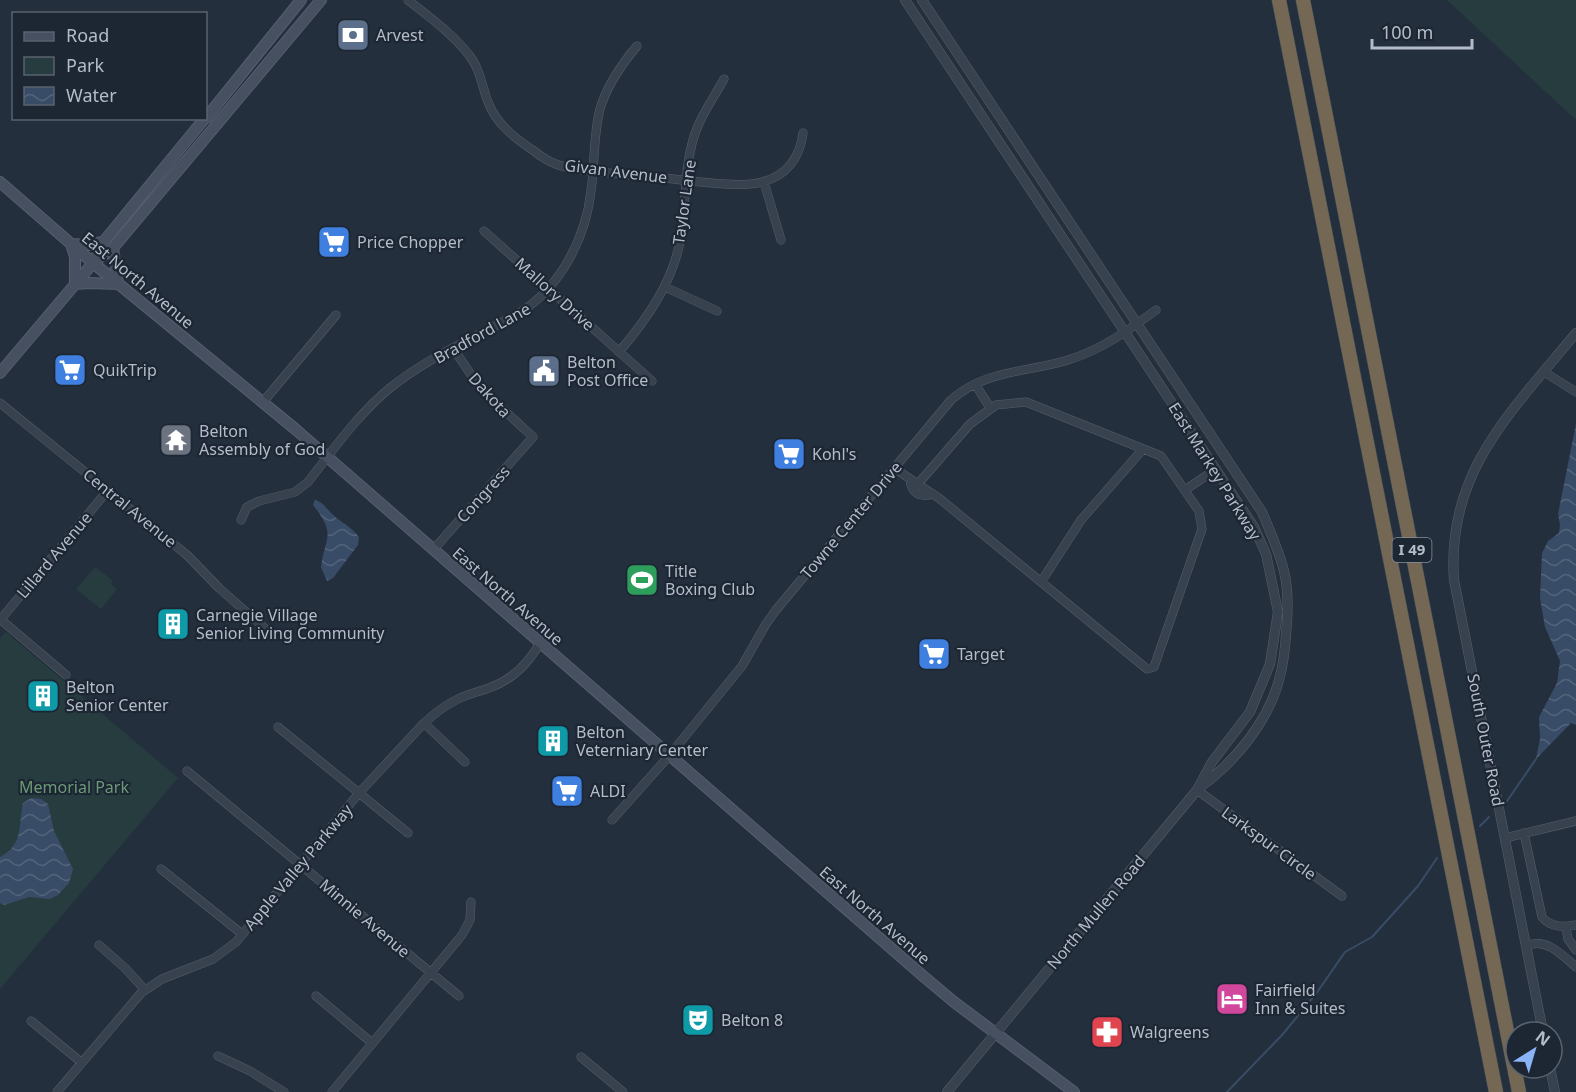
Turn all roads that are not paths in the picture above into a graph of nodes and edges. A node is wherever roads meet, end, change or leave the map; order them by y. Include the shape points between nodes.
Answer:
1 (301, 0) edge
2 (321, 0) edge
3 (408, 0) edge
4 (905, 0) edge
5 (922, 0) edge
6 (1280, 0) edge
7 (1302, 0) edge
8 (637, 46) dead end
9 (724, 79) dead end
10 (207, 116) edge
11 (203, 120) edge
12 (803, 133) dead end
13 (593, 171) junction
14 (686, 180) junction
15 (0, 182) edge
16 (764, 182) junction
17 (484, 231) dead end
18 (781, 240) dead end
19 (70, 244) junction
20 (109, 244) junction
21 (93, 263) junction
22 (75, 284) junction
23 (118, 284) junction
24 (665, 287) junction
25 (549, 289) junction
26 (1156, 310) dead end
27 (717, 311) dead end
28 (336, 315) dead end
29 (1137, 324) junction
30 (1125, 332) junction
31 (1576, 333) edge
32 (453, 348) junction
33 (619, 352) junction
34 (1544, 372) junction
35 (0, 373) edge
36 (652, 381) dead end
37 (975, 384) junction
38 (1576, 392) edge
39 (263, 402) junction
40 (0, 403) edge
41 (991, 409) junction
42 (533, 437) joint
43 (1143, 449) junction
44 (327, 457) junction
45 (894, 468) junction
46 (1215, 469) junction
47 (910, 479) junction
48 (917, 485) junction
49 (108, 490) junction
50 (1185, 490) junction
51 (933, 494) junction
52 (241, 520) dead end
53 (433, 550) junction
54 (1041, 582) junction
55 (0, 619) edge
56 (271, 634) dead end
57 (540, 644) junction
58 (66, 675) dead end
59 (423, 723) junction
60 (278, 727) dead end
61 (669, 756) junction
62 (465, 762) dead end
63 (187, 771) dead end
64 (1197, 790) junction
65 (359, 793) junction
66 (612, 820) dead end
67 (1576, 821) edge
68 (408, 833) dead end
69 (1524, 833) junction
70 (1504, 838) junction
71 (300, 863) junction
72 (161, 869) dead end
73 (1342, 896) dead end
74 (471, 902) dead end
75 (1576, 925) edge
76 (1462, 926) junction
77 (1566, 927) junction
78 (243, 934) junction
79 (99, 945) dead end
80 (1526, 946) junction
81 (1576, 950) edge
82 (1576, 967) edge
83 (431, 973) junction
84 (145, 990) junction
85 (316, 996) dead end
86 (459, 996) dead end
87 (1541, 1020) edge
88 (31, 1021) dead end
89 (995, 1033) junction
90 (372, 1043) junction
91 (218, 1056) dead end
92 (581, 1057) dead end
93 (81, 1062) junction
94 (618, 1090) edge
95 (57, 1092) edge
96 (284, 1092) edge
97 (332, 1092) edge
98 (947, 1092) edge
99 (1074, 1092) edge
100 (1490, 1092) edge
101 (1496, 1092) edge
102 (1519, 1092) edge

1 - 10 main road
2 - 20 main road
3 - 13 street, Givan Avenue via 470,56 500,124 560,166
4 - 30 street, East Markey Parkway
5 - 29 street, East Markey Parkway
6 - 76 highway, I 49
7 - 102 highway, I 49
8 - 13 street, Bradford Lane via 605,96 597,122
9 - 14 street, Taylor Lane via 697,129
11 - 20 main road
12 - 16 street via 800,152 793,161
13 - 14 street, Givan Avenue
13 - 25 street, Bradford Lane via 590,201 580,235
14 - 16 street, Givan Avenue
14 - 24 street, Taylor Lane via 681,238
15 - 19 main road, East North Avenue
16 - 18 street
17 - 25 street, Mallory Drive
19 - 20 main road
19 - 21 main road, East North Avenue
19 - 22 main road via 75,257
20 - 21 main road
20 - 23 main road
21 - 22 main road
21 - 23 main road, East North Avenue
22 - 23 main road
22 - 35 main road
23 - 39 main road, East North Avenue
24 - 27 street
24 - 33 street, Taylor Lane
25 - 32 street, Bradford Lane via 522,311
25 - 33 street, Mallory Drive
26 - 29 street, Towne Center Drive
28 - 39 street
29 - 30 street, Towne Center Drive
29 - 64 street, East Markey Parkway via 1262,512 1285,573 1288,618 1279,681 1266,713 1248,738 1218,774
30 - 37 street, Towne Center Drive via 1068,360 1008,372
30 - 46 street, East Markey Parkway
31 - 34 street
32 - 42 street, Dakota via 480,388
32 - 44 street, Bradford Lane via 389,389
33 - 36 street, Mallory Drive
34 - 38 street
34 - 70 street, South Outer Road via 1514,406 1484,451 1470,478 1455,542 1454,571
37 - 41 street
37 - 45 street, Towne Center Drive via 951,400
39 - 44 main road, East North Avenue
40 - 49 street, Central Avenue
41 - 43 street via 1026,402
41 - 48 street via 970,424
42 - 53 street, Congress
43 - 50 street via 1161,456
43 - 54 street via 1081,520
44 - 52 street, Bradford Lane via 295,492 259,501 248,507
44 - 53 main road, East North Avenue
45 - 47 street
45 - 61 street, Towne Center Drive via 776,610 742,666
46 - 50 street
46 - 64 street, East Markey Parkway via 1254,527 1266,554 1278,612 1270,664 1262,687 1250,712 1212,762
47 - 48 street
47 - 51 street via 911,487 920,496
48 - 51 street
49 - 55 street, Lillard Avenue
49 - 56 street, Central Avenue via 187,555
50 - 54 street via 1200,511 1202,529 1154,667 1147,669
51 - 54 street
53 - 57 main road, East North Avenue
55 - 58 street
57 - 59 street, Apple Valley Parkway via 510,678 459,698
57 - 61 main road, East North Avenue
59 - 62 street
59 - 65 street, Apple Valley Parkway
60 - 65 street
61 - 66 street, Towne Center Drive
61 - 89 main road, East North Avenue via 897,954
63 - 71 street, Minnie Avenue
64 - 73 street, Larkspur Circle
64 - 89 street, North Mullen Road
65 - 68 street
65 - 71 street, Apple Valley Parkway
67 - 69 street
69 - 70 street
69 - 77 street via 1542,917 1546,922
70 - 80 street, South Outer Road
71 - 78 street, Apple Valley Parkway
71 - 83 street, Minnie Avenue
72 - 78 street
74 - 83 street via 465,930
75 - 77 street
76 - 100 highway
76 - 101 highway, I 49
77 - 81 street
78 - 84 street, Apple Valley Parkway via 213,958
79 - 84 street
80 - 82 street via 1546,944
80 - 87 street, South Outer Road
83 - 86 street, Minnie Avenue
83 - 90 street
84 - 93 street, Apple Valley Parkway
85 - 90 street
88 - 93 street
89 - 98 street, North Mullen Road
89 - 99 main road, East North Avenue
90 - 97 street
91 - 96 street
92 - 94 street
93 - 95 street, Apple Valley Parkway

